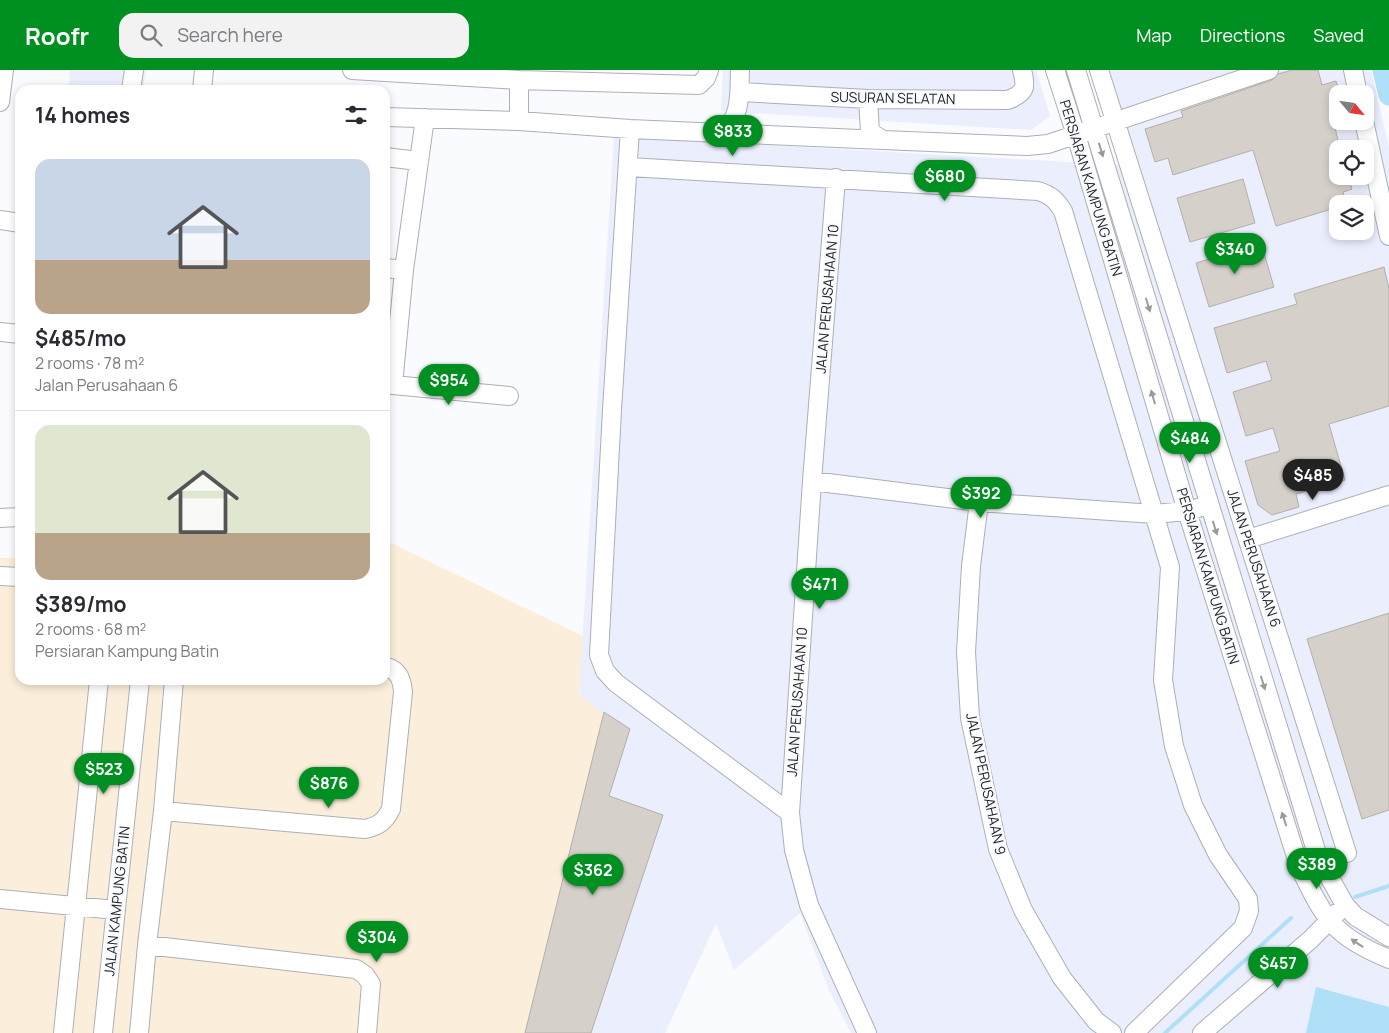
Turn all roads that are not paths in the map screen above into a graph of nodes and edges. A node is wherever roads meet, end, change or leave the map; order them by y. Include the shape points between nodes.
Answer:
1 (4, 70) edge
2 (134, 70) edge
3 (204, 70) edge
4 (352, 70) edge
5 (709, 70) edge
6 (740, 70) edge
7 (1022, 70) edge
8 (1055, 70) edge
9 (1076, 70) edge
10 (1099, 70) edge
11 (1269, 70) edge
12 (1353, 70) edge
13 (519, 80) junction
14 (132, 85) edge
15 (202, 85) edge
16 (1356, 85) edge
17 (740, 92) junction
18 (0, 94) edge
19 (868, 99) junction
20 (390, 116) edge
21 (425, 118) junction
22 (518, 121) junction
23 (1115, 121) junction
24 (1095, 128) junction
25 (630, 129) junction
26 (1366, 130) edge
27 (722, 133) junction
28 (1076, 135) junction
29 (882, 140) junction
30 (390, 158) edge
31 (418, 161) junction
32 (629, 167) junction
33 (836, 178) junction
34 (0, 220) edge
35 (15, 222) edge
36 (1389, 236) edge
37 (390, 269) edge
38 (404, 270) junction
39 (0, 332) edge
40 (15, 334) edge
41 (390, 376) edge
42 (390, 384) edge
43 (509, 396) dead end
44 (812, 481) junction
45 (1389, 495) edge
46 (980, 502) junction
47 (1208, 505) junction
48 (1187, 512) junction
49 (1154, 514) junction
50 (15, 517) edge
51 (0, 518) edge
52 (1248, 539) junction
53 (0, 576) edge
54 (15, 577) edge
55 (390, 668) edge
56 (98, 685) edge
57 (139, 685) edge
58 (174, 685) edge
59 (163, 811) junction
60 (790, 813) junction
61 (1347, 853) dead end
62 (0, 899) edge
63 (1345, 905) junction
64 (76, 906) junction
65 (116, 910) junction
66 (1329, 920) junction
67 (1389, 937) edge
68 (147, 945) junction
69 (1389, 959) edge
70 (63, 1033) edge
71 (103, 1033) edge
72 (139, 1033) edge
73 (367, 1033) edge
74 (867, 1033) edge
75 (1112, 1033) edge
76 (1134, 1033) edge
77 (1202, 1033) edge

1 - 18 street
2 - 14 street
3 - 15 street
4 - 13 street
5 - 13 street via 699,85
6 - 17 street
7 - 19 street, SUSURAN SELATAN via 1026,82 1024,90 1008,100
8 - 28 street, PERSIARAN KAMPUNG BATIN
9 - 24 street, PERSIARAN KAMPUNG BATIN
10 - 23 street, JALAN PERUSAHAAN 6
11 - 23 street
12 - 16 street
13 - 22 street
17 - 19 street, SUSURAN SELATAN
17 - 27 street via 736,117
19 - 29 street via 870,132
20 - 21 street
21 - 22 street
21 - 31 street
22 - 25 street
23 - 24 street
23 - 52 street, JALAN PERUSAHAAN 6
24 - 28 street
24 -> 47 street, PERSIARAN KAMPUNG BATIN
25 - 27 street
25 - 32 street
26 - 36 street
27 - 29 street
28 - 29 street via 1048,144 1027,146
48 -> 28 street, PERSIARAN KAMPUNG BATIN
30 - 31 street
31 - 38 street
32 - 33 street
32 - 60 street via 599,655 605,671 616,683
33 - 44 street, JALAN PERUSAHAAN 10
33 - 49 street via 1038,191 1055,199 1063,211
34 - 35 street
37 - 38 street
38 - 41 street
39 - 40 street
42 - 43 street
44 - 46 street
44 - 60 street, JALAN PERUSAHAAN 10
45 - 52 street
46 - 49 street
46 - 75 street, JALAN PERUSAHAAN 9 via 971,566 966,662 970,718 998,849 1023,910 1062,978 1096,1020
47 - 48 street
47 -> 63 street, PERSIARAN KAMPUNG BATIN via 1318,857
48 - 49 street
66 -> 48 street, PERSIARAN KAMPUNG BATIN via 1299,866
49 - 76 street via 1170,567 1163,680 1174,746 1194,805 1218,856 1248,899 1249,911 1243,928
50 - 51 street
52 - 61 street, JALAN PERUSAHAAN 6
53 - 54 street
55 - 59 street via 398,673 404,692 391,809 380,825 366,829
56 - 64 street
57 - 65 street, JALAN KAMPUNG BATIN
58 - 59 street
59 - 68 street
60 - 74 street, JALAN PERUSAHAAN 10 via 794,850 809,905
62 - 64 street
63 - 66 street
63 - 67 street, PERSIARAN KAMPUNG BATIN
64 - 65 street
64 - 70 street
65 - 71 street, JALAN KAMPUNG BATIN
69 -> 66 street, PERSIARAN KAMPUNG BATIN via 1366,949
66 - 77 street
68 - 72 street
68 - 73 street via 356,969 371,984

